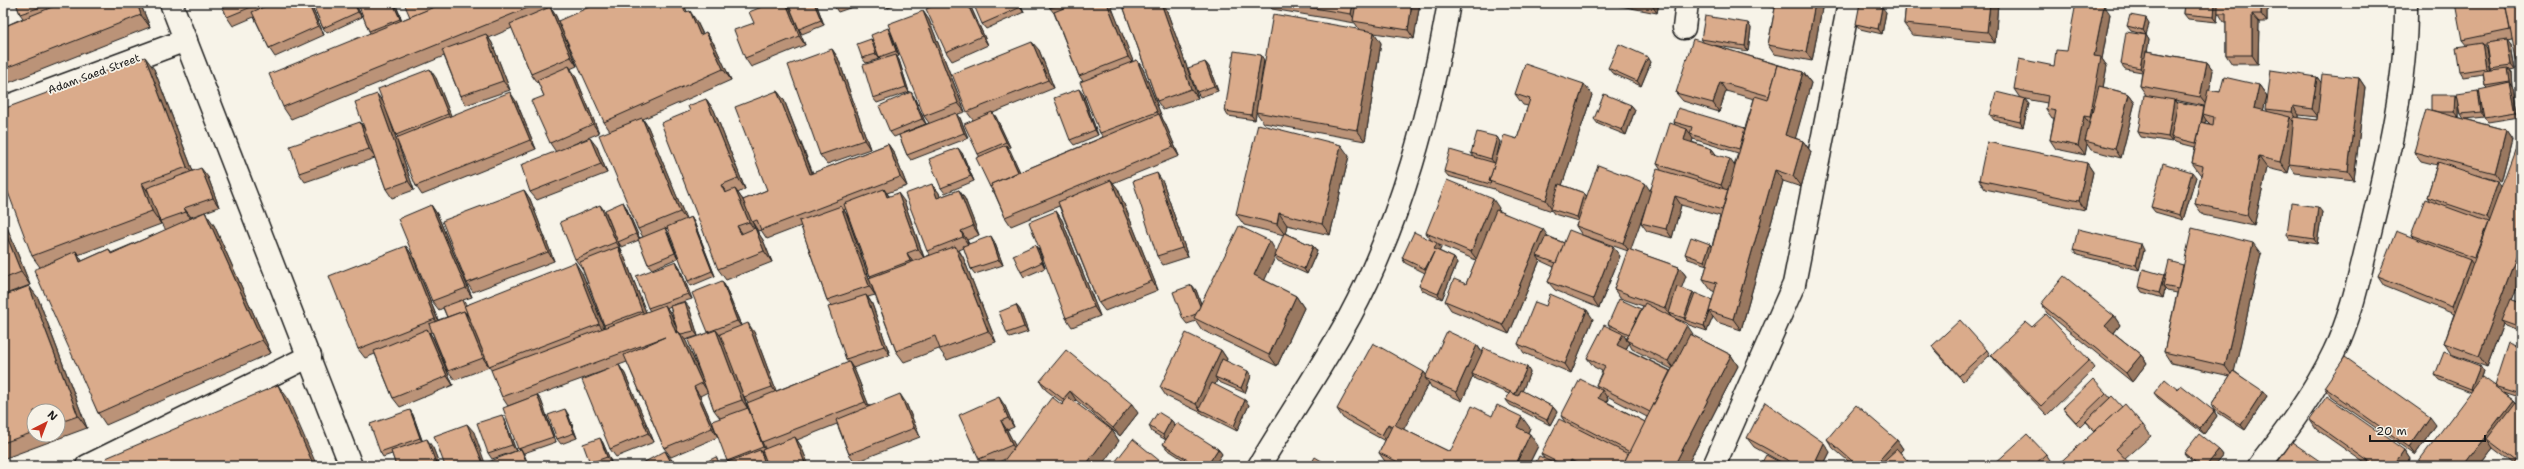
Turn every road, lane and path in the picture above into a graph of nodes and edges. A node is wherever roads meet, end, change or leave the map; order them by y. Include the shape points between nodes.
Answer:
1 (171, 3) edge
2 (1449, 3) edge
3 (1687, 3) edge
4 (1849, 3) edge
5 (2406, 3) edge
6 (1684, 28) dead end
7 (186, 40) junction
8 (3, 108) edge
9 (310, 356) junction
10 (87, 466) edge
11 (352, 466) edge
12 (1259, 466) edge
13 (1714, 466) edge
14 (2259, 466) edge

1 - 7 street
2 - 12 street via 1435,82 1397,211 1350,316
3 - 6 street
4 - 13 street via 1794,284
5 - 14 street via 2406,34 2392,140 2357,287 2334,351 2302,409
7 - 8 street, Adam Saed Street
7 - 9 street
9 - 10 street
9 - 11 street

